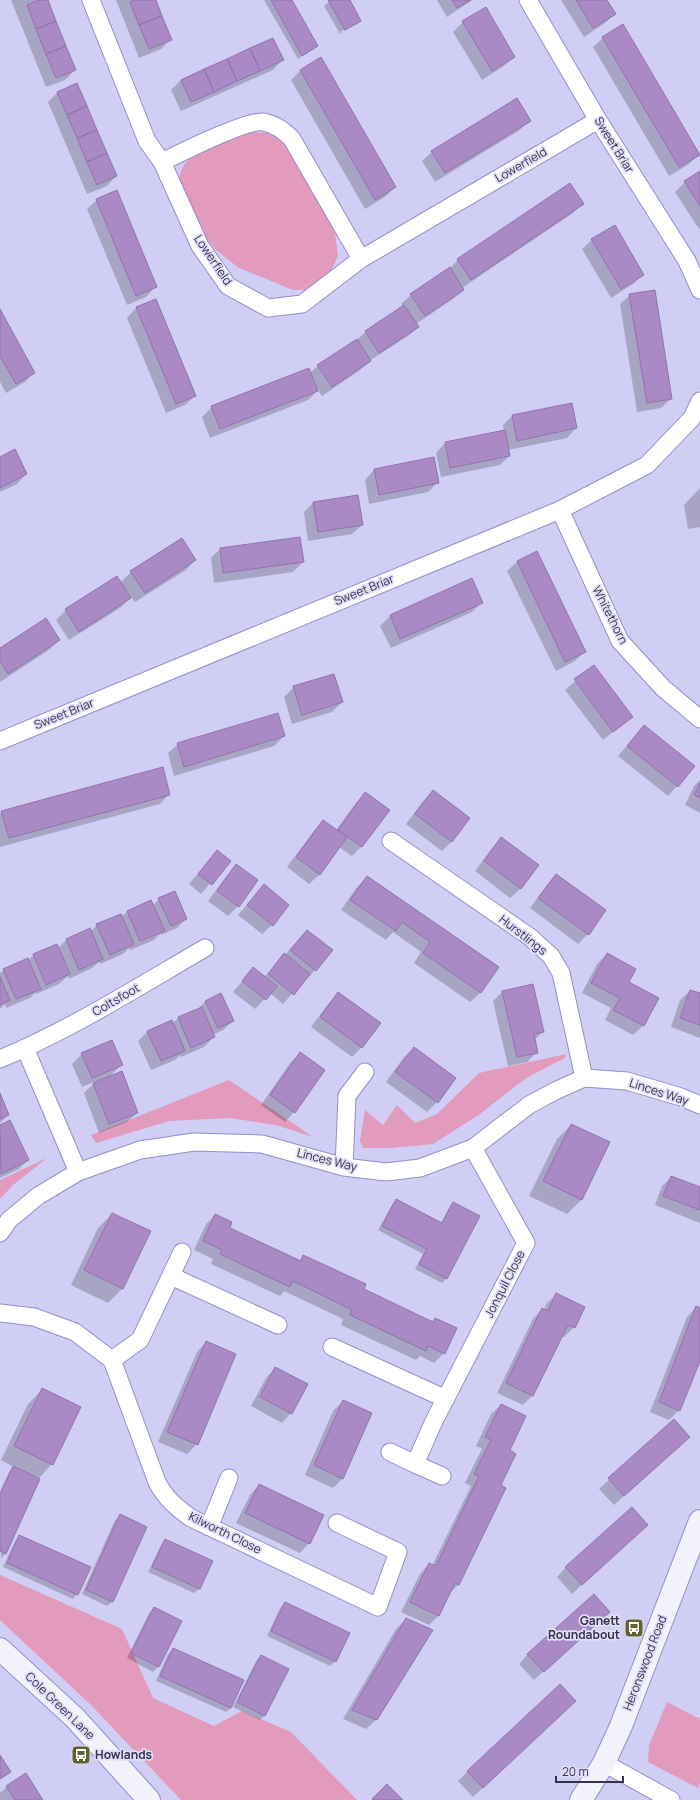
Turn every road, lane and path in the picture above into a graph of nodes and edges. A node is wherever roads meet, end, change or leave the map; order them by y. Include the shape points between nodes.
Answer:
1 (91, 0) edge
2 (528, 0) edge
3 (598, 120) junction
4 (162, 162) junction
5 (361, 259) junction
6 (700, 290) edge
7 (700, 401) edge
8 (560, 510) junction
9 (700, 719) edge
10 (0, 741) edge
11 (391, 841) dead end
12 (205, 948) dead end
13 (25, 1048) junction
14 (0, 1059) edge
15 (366, 1072) dead end
16 (584, 1078) junction
17 (700, 1106) edge
18 (473, 1148) junction
19 (344, 1167) junction
20 (78, 1172) junction
21 (0, 1233) edge
22 (182, 1252) dead end
23 (171, 1276) junction
24 (0, 1313) edge
25 (278, 1325) dead end
26 (332, 1346) dead end
27 (112, 1360) junction
28 (446, 1399) junction
29 (390, 1452) dead end
30 (415, 1464) junction
31 (442, 1476) dead end
32 (230, 1478) dead end
33 (337, 1523) dead end
34 (699, 1526) edge
35 (209, 1527) junction
36 (0, 1649) edge
37 (604, 1763) junction
38 (149, 1800) edge
39 (581, 1800) edge
40 (671, 1800) edge

1 - 4 street, Lowerfield via 147,141
2 - 3 street, Sweet Briar
3 - 5 street, Lowerfield
3 - 6 street, Sweet Briar via 687,261
4 - 5 street via 246,125 263,122 282,128 292,140
4 - 5 street, Lowerfield via 200,246 228,286 268,308 302,304
7 - 8 street, Sweet Briar via 692,418 647,465
8 - 9 street, Whitethorn via 620,641 662,688
8 - 10 street, Sweet Briar
11 - 16 street, Hurstlings via 530,937 551,956 562,973
12 - 13 street, Coltsfoot via 95,1012
13 - 14 street, Coltsfoot
13 - 20 street
15 - 19 street via 347,1096
16 - 17 street, Linces Way via 627,1081 682,1097
16 - 18 street, Linces Way via 555,1090 529,1105
18 - 19 street, Linces Way via 420,1168 386,1172
18 - 28 street, Jonquil Close via 526,1243
19 - 20 street, Linces Way via 262,1144 194,1142 140,1150
20 - 21 street, Linces Way via 38,1196 9,1220
22 - 23 street
23 - 25 street
23 - 27 street via 140,1340
24 - 27 street via 34,1317 75,1332
26 - 28 street
27 - 35 street, Kilworth Close via 164,1496 191,1518
28 - 30 street, Jonquil Close
29 - 30 street
30 - 31 street
32 - 35 street
33 - 35 street, Kilworth Close via 398,1552 378,1607
34 - 37 street, Heronswood Road via 621,1726
36 - 38 street, Cole Green Lane via 75,1718
37 - 39 street, Heronswood Road
37 - 40 street

